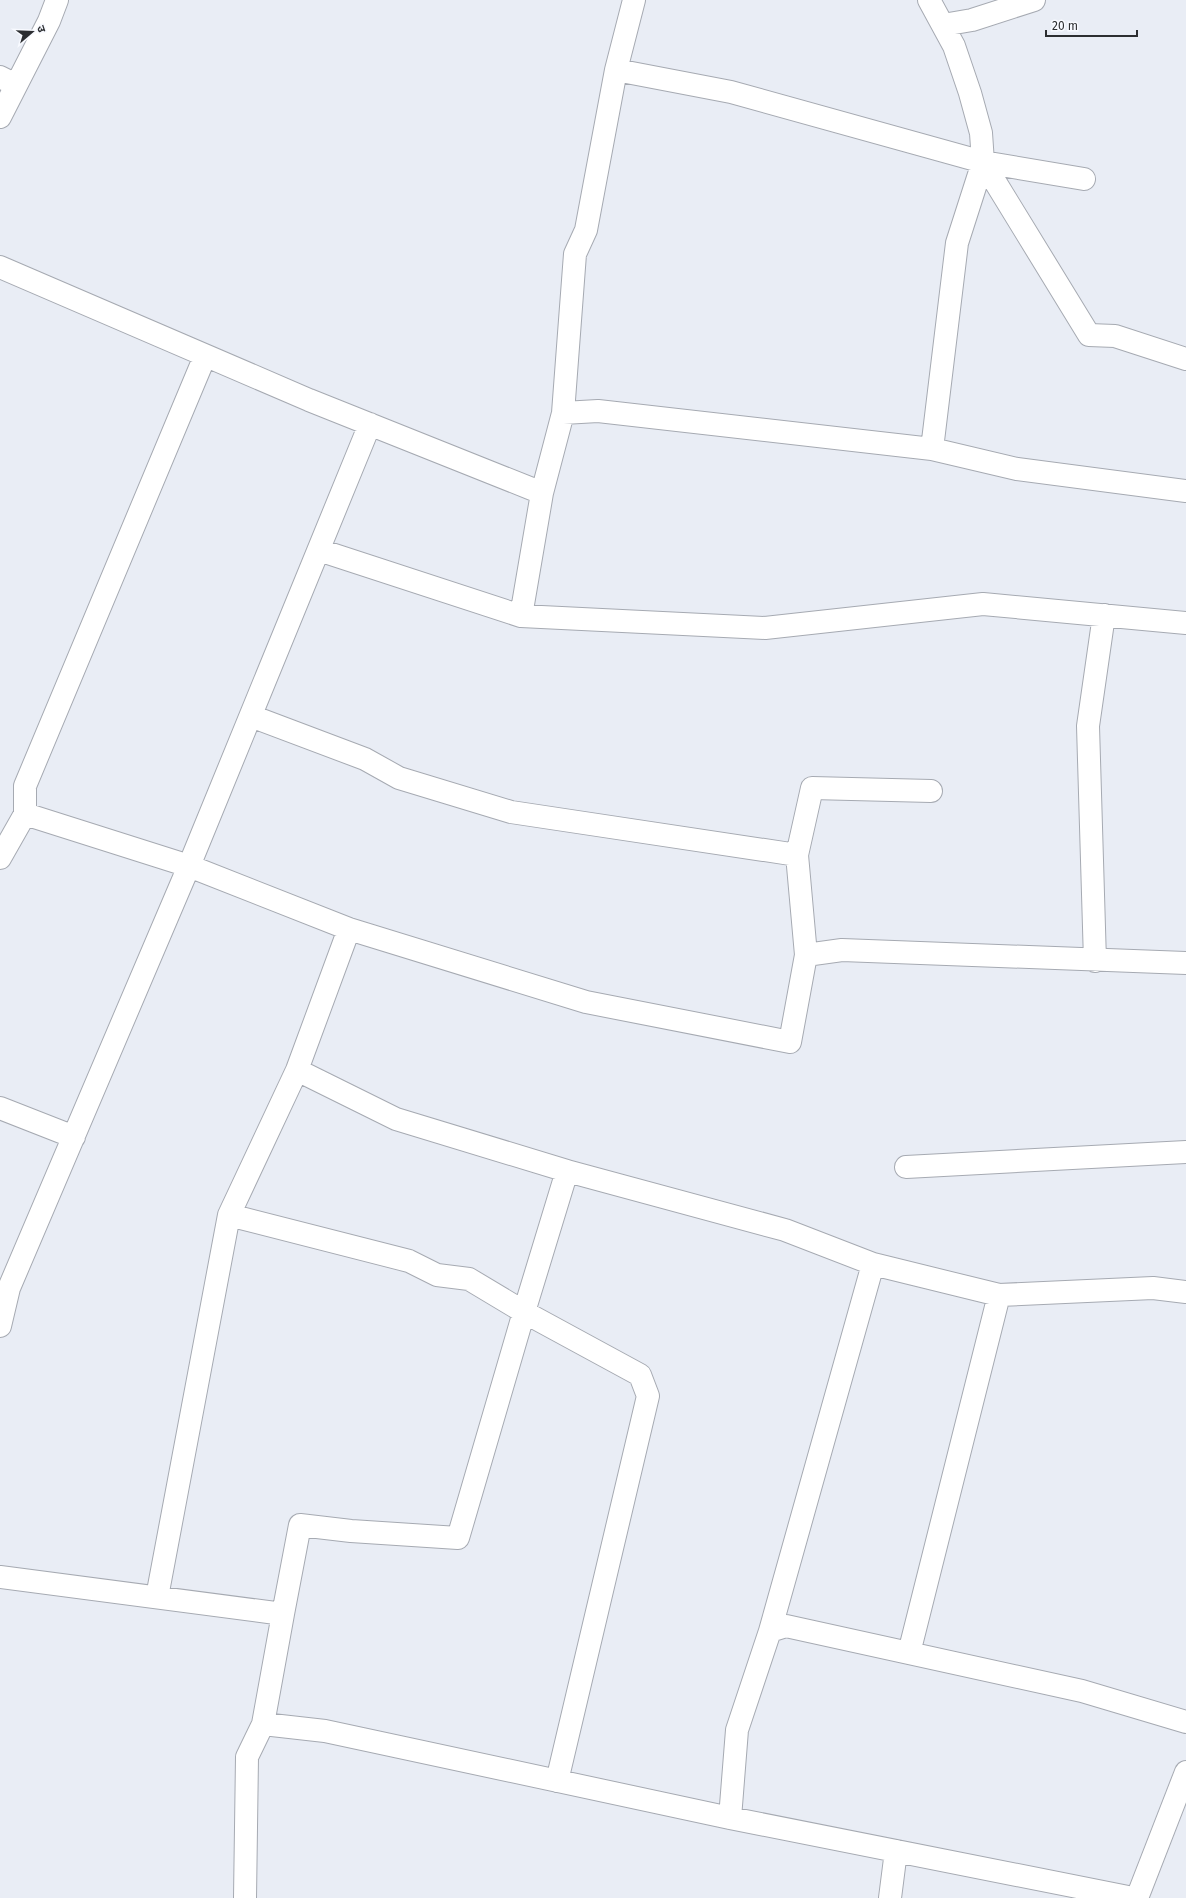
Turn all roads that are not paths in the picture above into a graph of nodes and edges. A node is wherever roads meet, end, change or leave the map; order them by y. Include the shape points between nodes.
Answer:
1 (57, 0) edge
2 (634, 0) edge
3 (929, 0) edge
4 (1034, 0) edge
5 (944, 24) junction
6 (616, 70) junction
7 (8, 81) edge
8 (0, 117) edge
9 (984, 162) junction
10 (1084, 179) dead end
11 (0, 267) edge
12 (206, 356) junction
13 (1186, 360) edge
14 (563, 413) junction
15 (370, 424) junction
16 (932, 449) junction
17 (1186, 491) edge
18 (542, 493) junction
19 (319, 550) junction
20 (1104, 615) junction
21 (522, 616) junction
22 (1186, 623) edge
23 (251, 716) junction
24 (931, 791) dead end
25 (25, 814) junction
26 (797, 855) junction
27 (0, 858) edge
28 (189, 866) junction
29 (349, 929) junction
30 (806, 955) junction
31 (1095, 961) junction
32 (1186, 964) edge
33 (297, 1070) junction
34 (0, 1108) edge
35 (74, 1137) junction
36 (1186, 1152) edge
37 (906, 1168) dead end
38 (567, 1171) junction
39 (230, 1215) junction
40 (873, 1264) junction
41 (5, 1287) edge
42 (1186, 1292) edge
43 (999, 1295) junction
44 (524, 1312) junction
45 (0, 1326) edge
46 (0, 1577) edge
47 (157, 1597) junction
48 (283, 1614) junction
49 (770, 1631) junction
50 (909, 1653) junction
51 (1186, 1722) edge
52 (263, 1724) junction
53 (1186, 1772) edge
54 (558, 1781) junction
55 (730, 1818) junction
56 (896, 1851) junction
57 (245, 1898) edge
58 (890, 1898) edge
59 (1133, 1898) edge
60 (1138, 1898) edge

1 - 7 street via 49,21
2 - 6 street
3 - 5 street
4 - 5 street via 972,20
5 - 9 street via 970,93 981,133
6 - 9 street via 731,92
6 - 14 street via 586,230 575,254
7 - 8 street
9 - 10 street
9 - 13 street via 1089,335 1115,336
9 - 16 street via 957,243
11 - 12 street
12 - 15 street
12 - 25 street via 25,786
14 - 16 street via 598,411
14 - 18 street
15 - 18 street
15 - 19 street
16 - 17 street via 1017,469
18 - 21 street
19 - 21 street
19 - 23 street
20 - 21 street via 984,604 765,628
20 - 22 street
20 - 31 street via 1088,726
23 - 26 street via 365,759 399,778 511,812
23 - 28 street
24 - 26 street via 812,788
25 - 27 street
25 - 28 street
26 - 30 street
28 - 29 street
28 - 35 street
29 - 30 street via 586,1002 790,1042
29 - 33 street
30 - 31 street via 842,950
31 - 32 street
33 - 38 street via 396,1119
33 - 39 street
34 - 35 street
35 - 41 street
36 - 37 street
38 - 40 street via 785,1230
38 - 44 street
39 - 44 street via 409,1261 437,1275 469,1279
39 - 47 street
40 - 43 street
40 - 49 street
41 - 45 street
42 - 43 street via 1153,1288
43 - 50 street
44 - 48 street via 458,1538 300,1525
44 - 54 street via 640,1375 648,1396
46 - 47 street
47 - 48 street
48 - 52 street
49 - 50 street via 786,1626
49 - 55 street via 737,1730
50 - 51 street via 1082,1691
52 - 54 street via 325,1731
52 - 57 street via 247,1757
53 - 60 street
54 - 55 street
55 - 56 street
56 - 58 street
56 - 59 street

